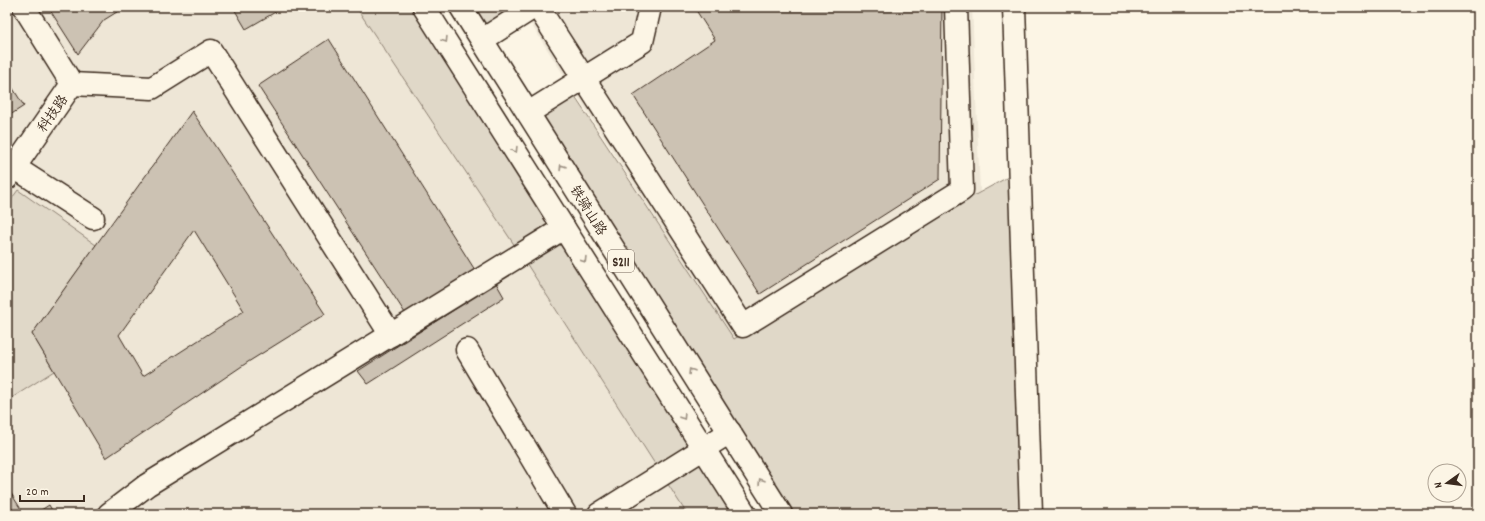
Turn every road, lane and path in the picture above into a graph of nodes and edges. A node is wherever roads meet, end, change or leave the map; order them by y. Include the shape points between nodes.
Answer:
1 (24, 7) edge
2 (424, 7) edge
3 (461, 7) edge
4 (534, 7) edge
5 (538, 7) edge
6 (650, 7) edge
7 (956, 7) edge
8 (1014, 7) edge
9 (482, 40) junction
10 (72, 84) junction
11 (528, 113) junction
12 (11, 172) edge
13 (93, 218) dead end
14 (564, 228) junction
15 (391, 335) junction
16 (467, 350) dead end
17 (730, 432) junction
18 (108, 514) edge
19 (565, 514) edge
20 (599, 514) edge
21 (745, 514) edge
22 (781, 514) edge
23 (1031, 514) edge

1 - 10 street, 科技路
2 -> 14 street, S211
3 - 9 street, 铁骑山路 / S211
4 - 9 street
5 - 7 street via 743,326 962,190
6 - 11 street via 642,42
8 - 23 street
9 - 11 street, 铁骑山路 / S211
10 - 12 street, 科技路
10 - 15 street via 152,88 211,51
17 -> 11 street, 铁骑山路 / S211
12 - 13 street
14 - 15 street
14 -> 21 street, S211
15 - 18 street via 147,485
16 - 19 street
17 - 20 street
22 -> 17 street, 铁骑山路 / S211

